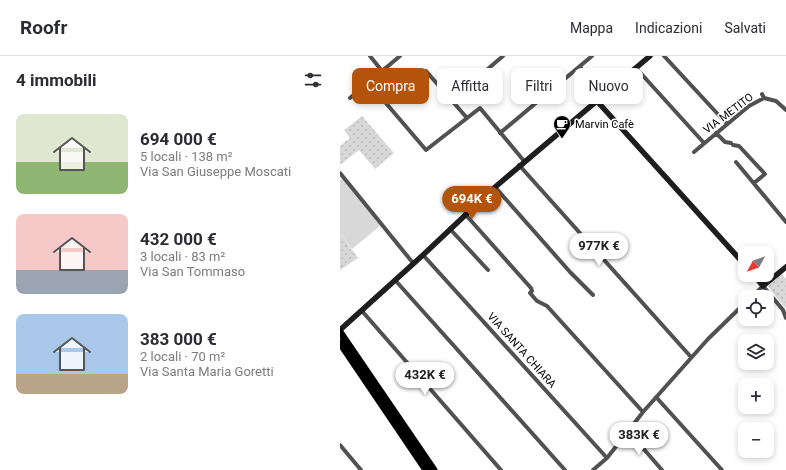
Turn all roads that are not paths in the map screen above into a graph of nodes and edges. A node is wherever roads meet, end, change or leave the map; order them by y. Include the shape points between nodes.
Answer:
1 (370, 56) edge
2 (400, 56) edge
3 (504, 56) edge
4 (592, 56) edge
5 (650, 56) edge
6 (664, 56) edge
7 (580, 67) joint
8 (380, 68) edge
9 (386, 68) edge
10 (490, 68) edge
11 (636, 68) edge
12 (429, 74) edge
13 (643, 76) edge
14 (387, 104) edge
15 (591, 104) edge
16 (600, 104) edge
17 (786, 110) edge
18 (467, 118) junction
19 (728, 124) junction
20 (500, 133) junction
21 (716, 133) junction
22 (704, 143) junction
23 (694, 152) dead end
24 (736, 162) dead end
25 (522, 163) junction
26 (340, 173) edge
27 (754, 183) junction
28 (495, 187) junction
29 (466, 214) junction
30 (786, 214) edge
31 (782, 217) junction
32 (786, 222) edge
33 (450, 229) junction
34 (423, 255) junction
35 (738, 257) edge
36 (414, 264) junction
37 (786, 267) edge
38 (488, 270) dead end
39 (395, 280) junction
40 (760, 282) edge
41 (763, 286) junction
42 (759, 290) edge
43 (593, 295) dead end
44 (738, 310) edge
45 (362, 311) junction
46 (786, 318) edge
47 (340, 331) edge
48 (340, 344) edge
49 (691, 357) junction
50 (656, 398) junction
51 (643, 412) junction
52 (628, 431) junction
53 (340, 445) edge
54 (607, 458) junction
55 (361, 470) edge
56 (426, 470) edge
57 (434, 470) edge
58 (501, 470) edge
59 (565, 470) edge
60 (593, 470) edge
61 (662, 470) edge
62 (722, 470) edge

1 - 8 street
2 - 9 street
3 - 10 street
4 - 7 street
5 - 11 street
6 - 19 street
7 - 20 street
12 - 18 street
13 - 22 street
14 - 18 street via 426,150
15 - 25 street
16 - 35 street
17 - 19 street, VIA METITO via 776,101 763,96
18 - 20 street via 480,108
19 - 21 street, VIA METITO
20 - 25 street
21 - 22 street, VIA METITO
21 - 27 street via 725,142 739,146 765,174
22 - 23 street, VIA METITO
24 - 27 street
25 - 28 street
25 - 49 street
26 - 36 street
27 - 31 street
28 - 29 street
28 - 43 street
29 - 33 street
29 - 51 street via 531,288 530,293 537,301 547,306
30 - 31 street
31 - 32 street
33 - 34 street
33 - 38 street
34 - 36 street
34 - 54 street, VIA SANTA CHIARA
36 - 39 street
37 - 41 street
39 - 45 street
39 - 59 street
40 - 41 street
41 - 42 street
41 - 46 street via 783,310
44 - 49 street
45 - 47 street
45 - 58 street
47 - 57 highway
48 - 56 highway
49 - 50 street
50 - 51 street
50 - 62 street
51 - 52 street
52 - 54 street
52 - 61 street
53 - 55 street
54 - 60 street

